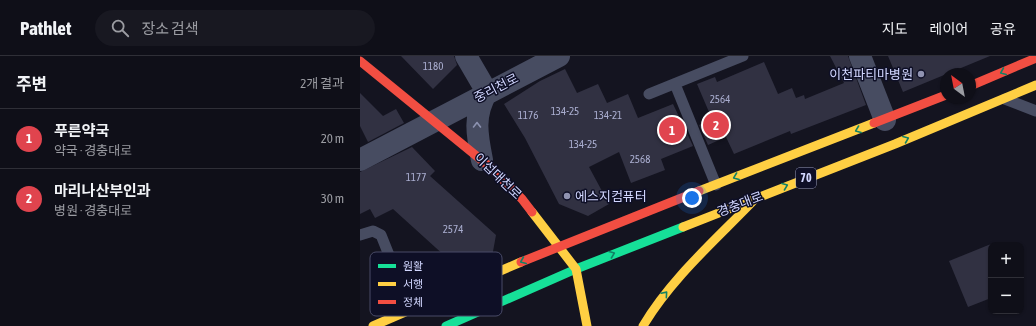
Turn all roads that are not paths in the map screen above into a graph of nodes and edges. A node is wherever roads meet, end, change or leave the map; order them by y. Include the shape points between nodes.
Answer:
1 (466, 56) edge
2 (559, 56) edge
3 (743, 56) edge
4 (860, 56) edge
5 (1036, 58) edge
6 (360, 61) edge
7 (976, 83) edge
8 (675, 84) junction
9 (1036, 85) edge
10 (487, 92) junction
11 (649, 94) dead end
12 (940, 97) edge
13 (1004, 99) junction
14 (1036, 110) edge
15 (885, 120) junction
16 (434, 121) junction
17 (360, 160) edge
18 (482, 160) junction
19 (716, 185) junction
20 (757, 197) junction
21 (360, 235) edge
22 (558, 245) junction
23 (388, 252) edge
24 (576, 269) junction
25 (502, 270) edge
26 (502, 301) edge
27 (397, 316) edge
28 (469, 316) edge
29 (373, 326) edge
30 (446, 326) edge
31 (587, 326) edge
32 (642, 326) edge

1 - 10 street
2 - 10 street, 중리천로
3 - 8 lane
4 - 15 street
5 -> 7 main road
6 - 16 main road, 이섭대천로
8 - 11 lane
8 - 19 lane
9 - 13 main road, 경충대로 / 70
10 - 16 street, 중리천로
18 -> 10 street via 476,125 481,102
12 - 15 main road, 경충대로 / 70
13 - 14 lane
20 -> 13 main road, 경충대로 / 70
15 -> 19 main road, 경충대로 / 70
16 - 17 street, 중리천로
16 - 18 main road, 이섭대천로
18 - 22 main road, 이섭대천로 via 522,199
19 - 22 main road, 경충대로 / 70
24 -> 20 main road, 경충대로 / 70
32 -> 20 main road via 655,306 696,260
21 - 23 lane via 373,231 381,235
22 - 24 main road, 이섭대천로
22 -> 25 main road, 경충대로
24 - 26 main road, 경충대로
24 - 31 main road, 이섭대천로
27 - 29 main road, 경충대로
28 - 30 main road, 경충대로

